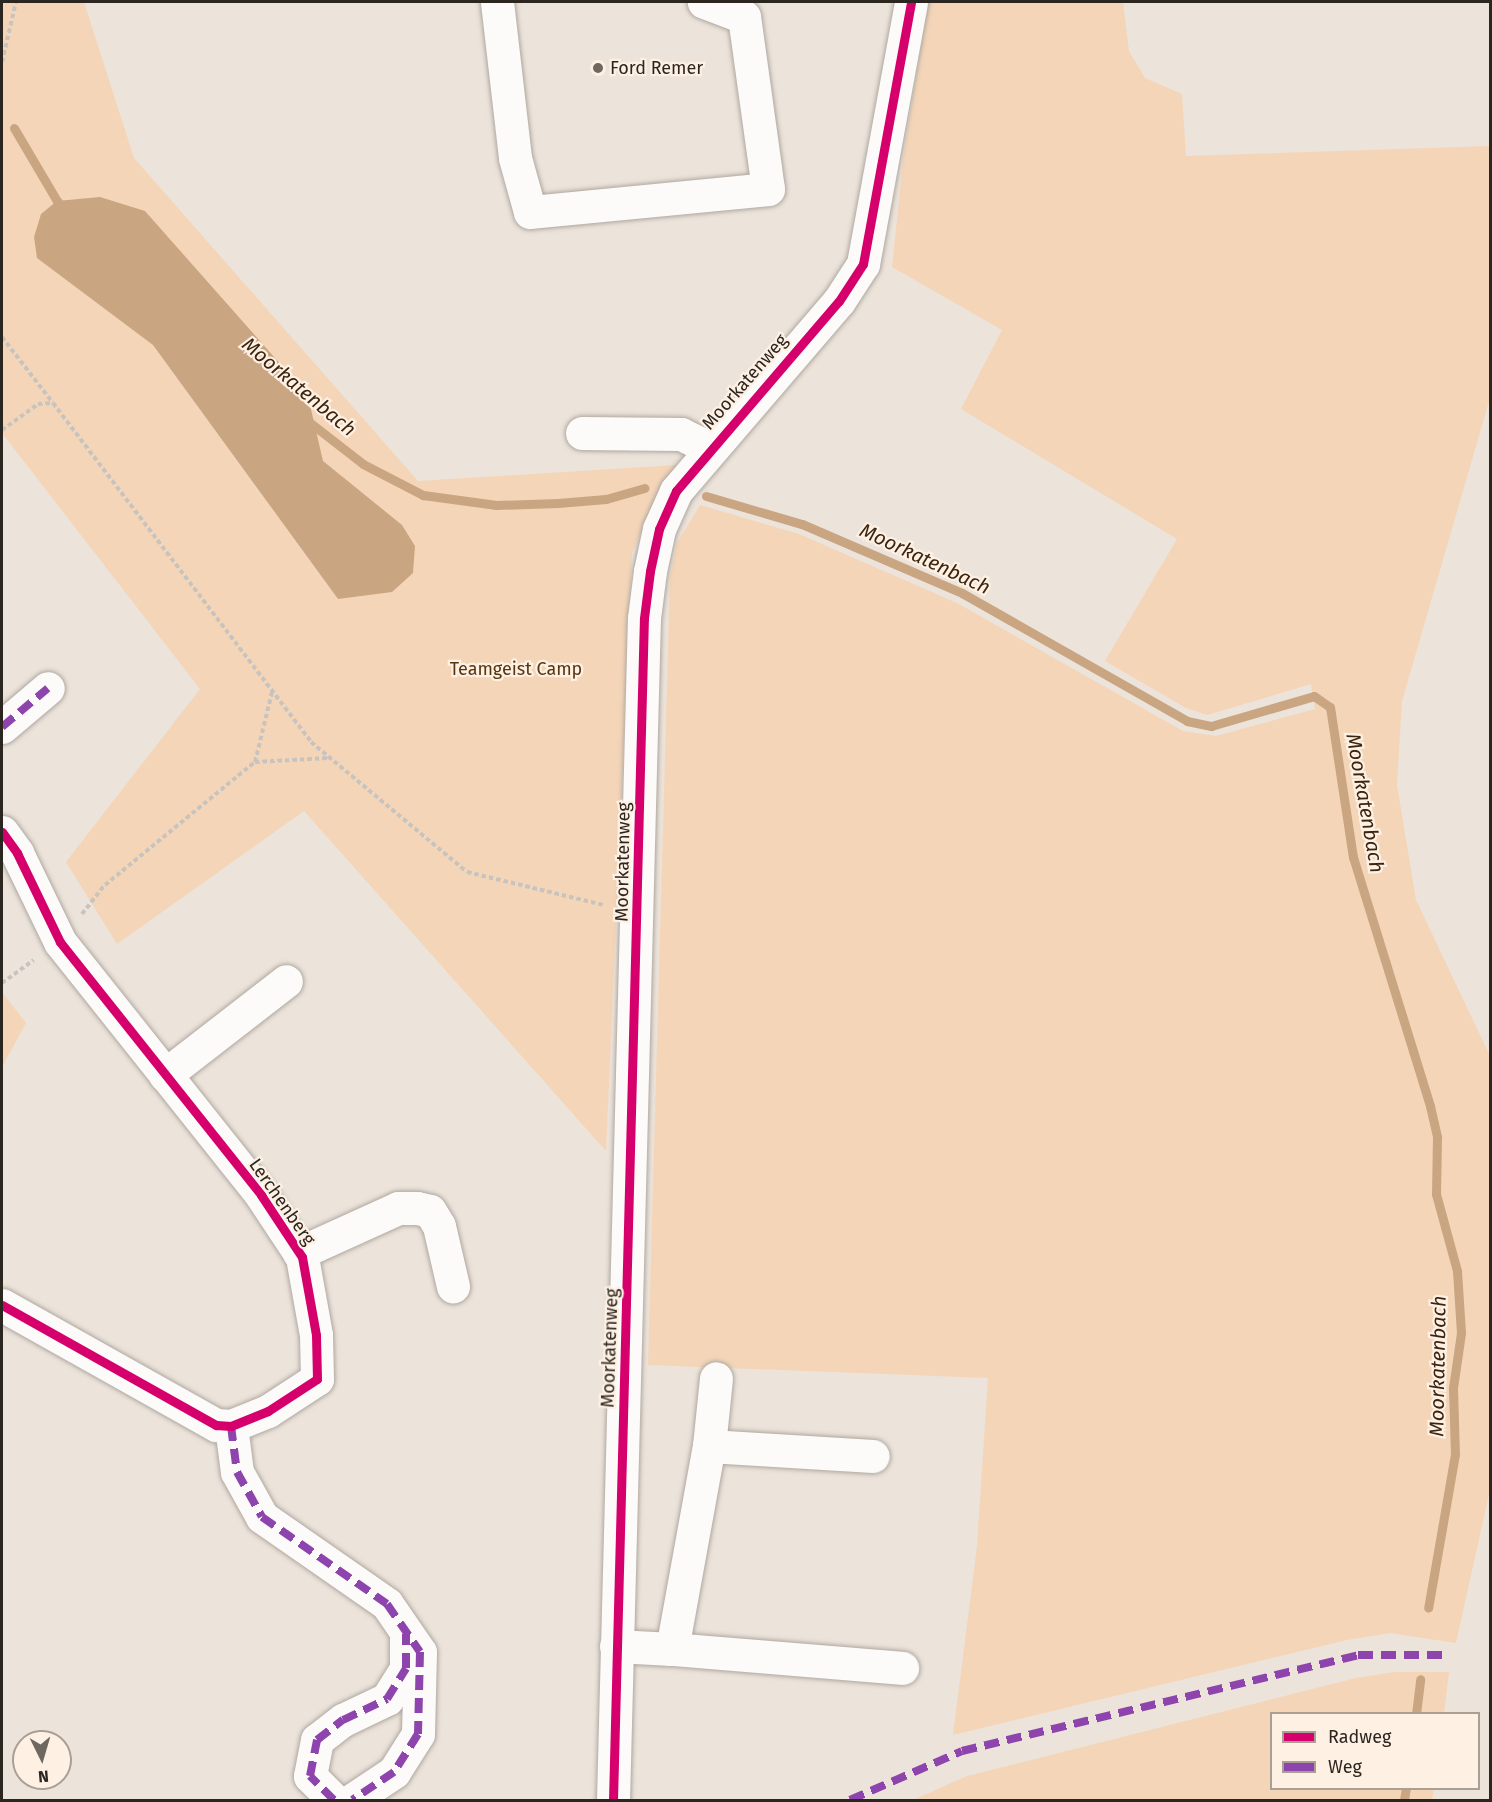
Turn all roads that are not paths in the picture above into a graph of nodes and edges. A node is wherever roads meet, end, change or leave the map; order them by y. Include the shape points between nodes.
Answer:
1 (497, 2) edge
2 (704, 2) edge
3 (910, 2) edge
4 (582, 433) dead end
5 (710, 448) junction
6 (48, 688) dead end
7 (2, 727) edge
8 (2, 832) edge
9 (286, 981) dead end
10 (165, 1074) junction
11 (299, 1253) junction
12 (453, 1286) dead end
13 (2, 1305) edge
14 (716, 1378) dead end
15 (231, 1426) junction
16 (709, 1446) junction
17 (873, 1456) dead end
18 (406, 1634) junction
19 (616, 1646) junction
20 (672, 1649) junction
21 (902, 1668) dead end
22 (334, 1800) edge
23 (352, 1800) edge
24 (613, 1800) edge

1 - 2 street via 516,158 530,212 768,189 744,17
3 - 5 street, Moorkatenweg via 863,264 839,301
4 - 5 street via 681,434
5 - 19 street, Moorkatenweg via 676,490 659,529 644,618 639,914
6 - 7 street
8 - 10 street, Lerchenberg via 17,853 60,942
9 - 10 street
10 - 11 street, Lerchenberg via 261,1195
11 - 12 street via 398,1208 417,1208 430,1211 439,1226
11 - 15 street, Lerchenberg via 316,1335 317,1379 268,1411
13 - 15 street via 216,1425
14 - 16 street
15 - 18 street via 237,1472 262,1516 387,1604
16 - 17 street
16 - 20 street
18 - 22 street via 406,1668 387,1699 343,1720 317,1740 310,1776
18 - 23 street via 420,1652 418,1734 394,1772
19 - 20 street
19 - 24 street, Moorkatenweg
20 - 21 street

